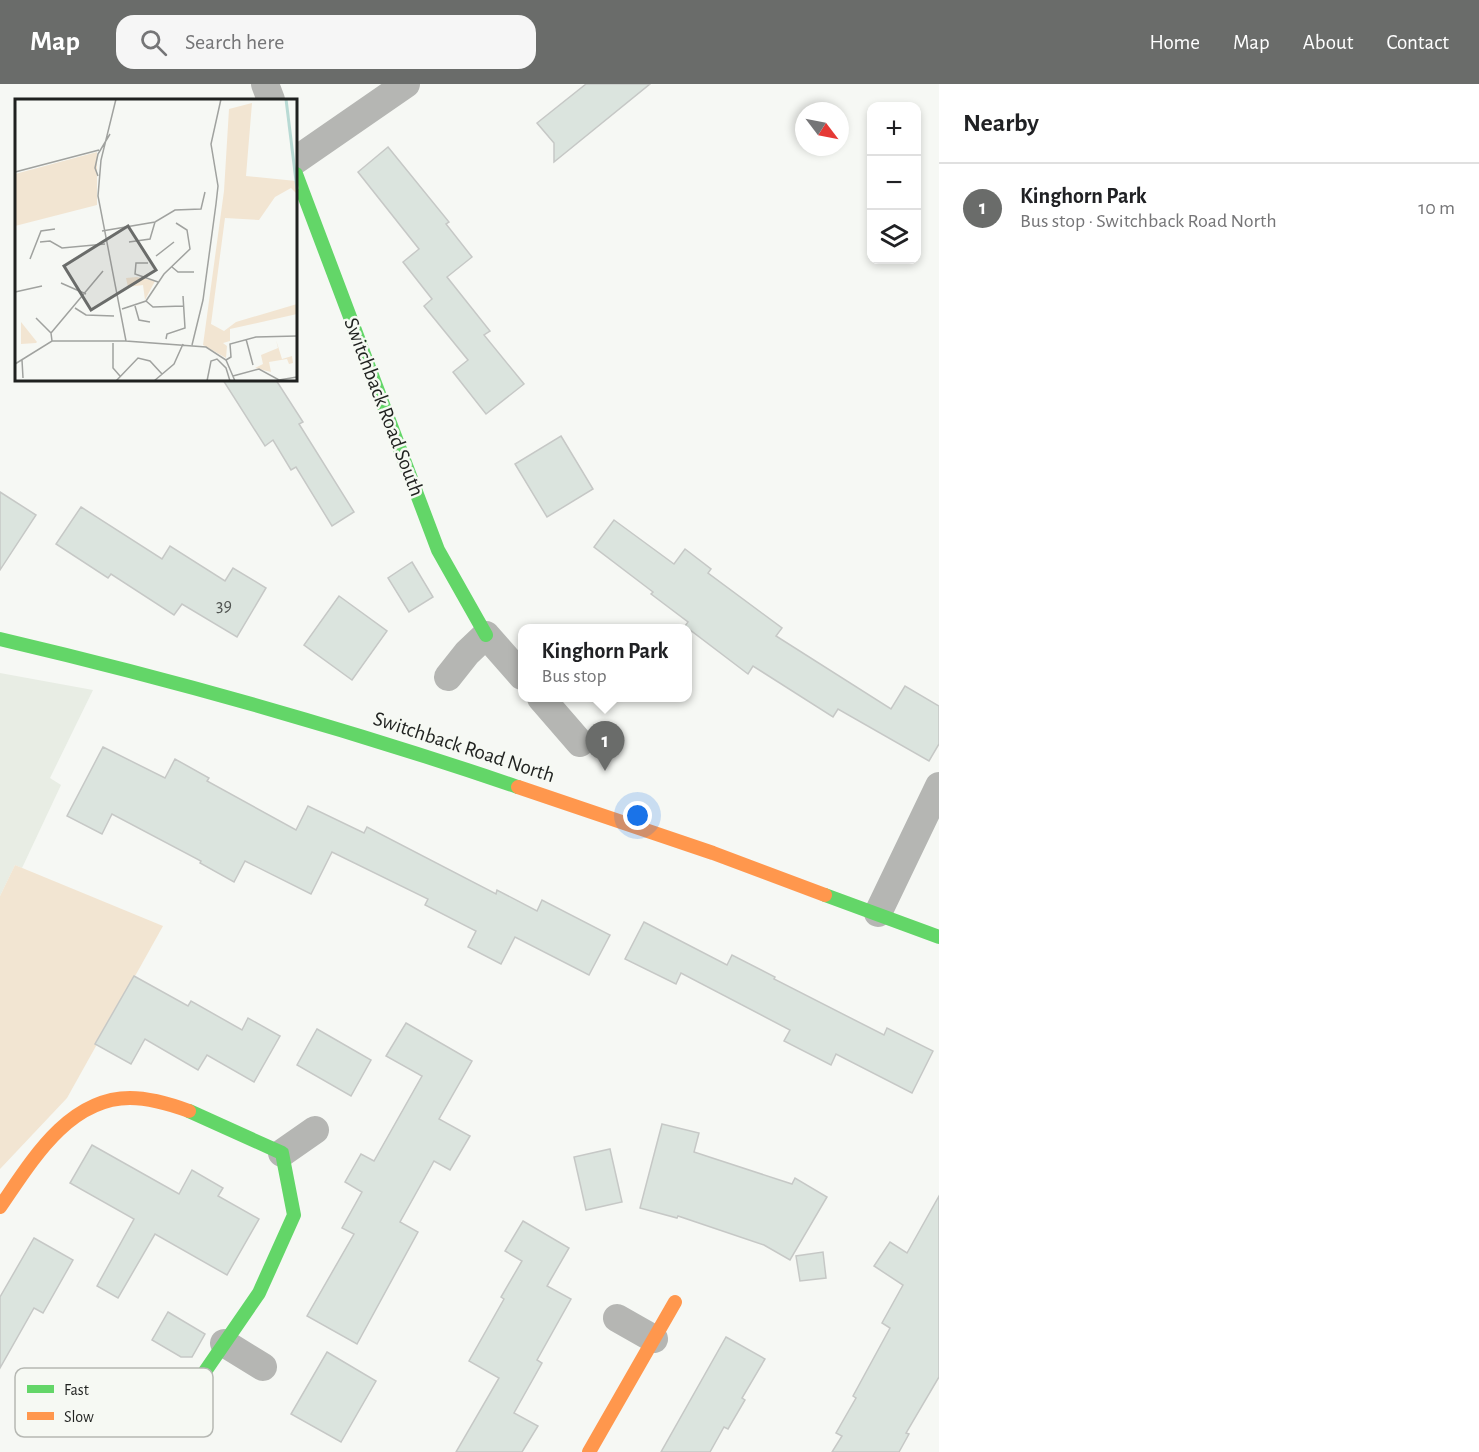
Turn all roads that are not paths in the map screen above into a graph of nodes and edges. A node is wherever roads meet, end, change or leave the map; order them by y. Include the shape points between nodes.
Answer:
1 (265, 84) edge
2 (406, 84) edge
3 (271, 99) edge
4 (297, 159) edge
5 (297, 177) edge
6 (486, 635) junction
7 (0, 639) edge
8 (518, 671) edge
9 (448, 677) dead end
10 (544, 702) edge
11 (580, 743) dead end
12 (939, 786) edge
13 (878, 913) junction
14 (939, 937) edge
15 (315, 1130) dead end
16 (282, 1153) junction
17 (0, 1207) edge
18 (675, 1302) dead end
19 (617, 1317) dead end
20 (654, 1339) junction
21 (224, 1343) junction
22 (263, 1367) dead end
23 (207, 1368) edge
24 (589, 1452) edge

1 - 3 street
2 - 4 street
5 - 6 street, Switchback Road South via 438,550
6 - 8 street
6 - 9 street
7 - 13 street, Switchback Road North via 400,747
10 - 11 street
12 - 13 street
13 - 14 street, Switchback Road North
15 - 16 street
16 - 17 street via 172,1103 138,1098 108,1100 75,1118 44,1146
16 - 21 street via 294,1215 259,1293
18 - 20 street
19 - 20 street
20 - 24 street
21 - 22 street
21 - 23 street

